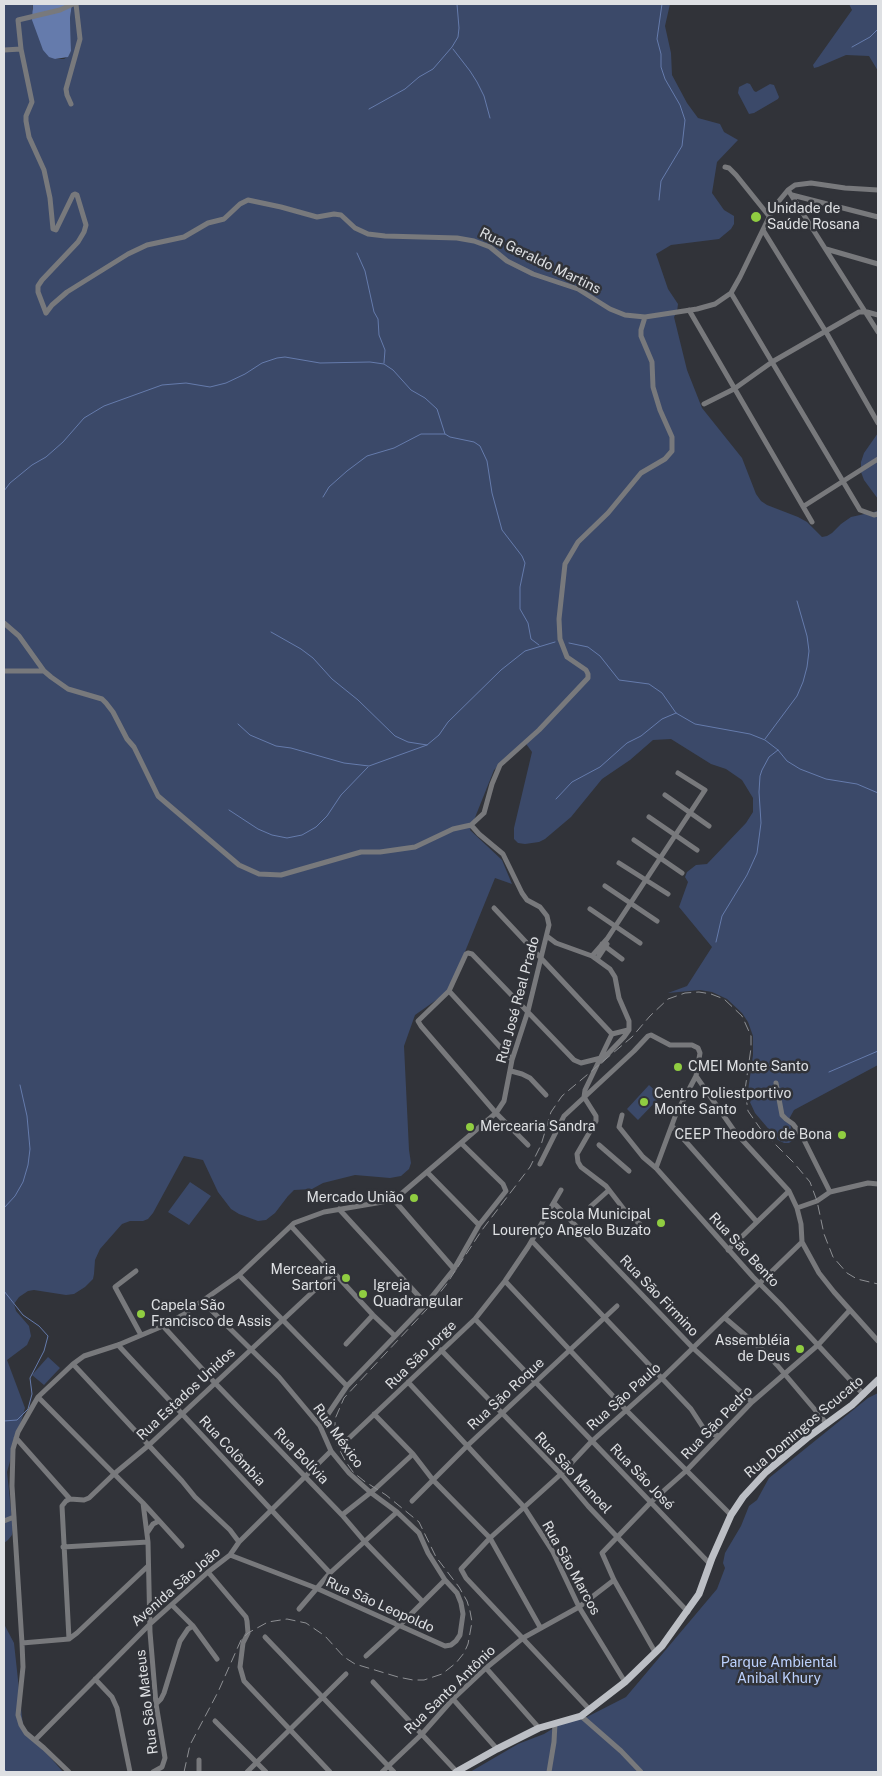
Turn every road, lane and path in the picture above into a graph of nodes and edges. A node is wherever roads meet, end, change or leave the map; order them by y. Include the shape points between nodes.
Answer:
1 (74, 4) edge
2 (21, 49) junction
3 (4, 50) edge
4 (71, 104) dead end
5 (725, 167) dead end
6 (878, 190) edge
7 (790, 192) junction
8 (770, 216) junction
9 (878, 217) edge
10 (763, 230) junction
11 (825, 249) junction
12 (878, 264) edge
13 (731, 293) junction
14 (689, 310) junction
15 (867, 312) junction
16 (878, 315) edge
17 (645, 317) junction
18 (826, 332) junction
19 (878, 332) edge
20 (772, 362) junction
21 (734, 389) junction
22 (704, 404) dead end
23 (878, 423) edge
24 (878, 459) edge
25 (843, 482) junction
26 (804, 506) junction
27 (876, 515) edge
28 (812, 522) dead end
29 (4, 623) edge
30 (4, 671) edge
31 (44, 671) junction
32 (678, 773) dead end
33 (665, 795) dead end
34 (691, 812) junction
35 (650, 817) dead end
36 (472, 825) junction
37 (709, 826) dead end
38 (676, 834) junction
39 (634, 840) dead end
40 (697, 850) dead end
41 (660, 858) junction
42 (618, 862) dead end
43 (682, 873) dead end
44 (645, 880) junction
45 (605, 886) dead end
46 (668, 894) dead end
47 (631, 903) junction
48 (494, 908) dead end
49 (590, 909) dead end
50 (657, 921) dead end
51 (616, 926) junction
52 (548, 937) junction
53 (640, 943) dead end
54 (604, 945) junction
55 (541, 957) junction
56 (595, 958) junction
57 (622, 959) dead end
58 (449, 991) junction
59 (528, 1011) junction
60 (629, 1030) junction
61 (612, 1034) junction
62 (512, 1060) junction
63 (599, 1061) junction
64 (511, 1071) junction
65 (696, 1076) junction
66 (776, 1083) dead end
67 (546, 1095) dead end
68 (584, 1097) junction
69 (496, 1113) junction
70 (622, 1115) dead end
71 (672, 1126) junction
72 (461, 1143) junction
73 (528, 1145) dead end
74 (599, 1145) dead end
75 (540, 1164) dead end
76 (656, 1168) junction
77 (629, 1171) dead end
78 (427, 1172) junction
79 (878, 1184) edge
80 (561, 1190) dead end
81 (609, 1190) junction
82 (789, 1191) junction
83 (830, 1192) junction
84 (394, 1200) junction
85 (554, 1203) junction
86 (590, 1207) dead end
87 (797, 1208) junction
88 (339, 1209) junction
89 (757, 1222) junction
90 (480, 1224) junction
91 (640, 1224) dead end
92 (291, 1226) junction
93 (532, 1241) junction
94 (802, 1242) junction
95 (728, 1250) junction
96 (454, 1269) junction
97 (136, 1271) dead end
98 (334, 1272) junction
99 (239, 1275) junction
100 (505, 1281) junction
101 (759, 1283) junction
102 (203, 1302) junction
103 (426, 1304) junction
104 (616, 1306) dead end
105 (850, 1310) junction
106 (373, 1315) junction
107 (604, 1318) junction
108 (725, 1318) junction
109 (282, 1319) junction
110 (475, 1319) junction
111 (163, 1326) junction
112 (141, 1335) junction
113 (395, 1336) junction
114 (878, 1341) edge
115 (346, 1344) dead end
116 (118, 1345) junction
117 (818, 1345) junction
118 (693, 1348) junction
119 (571, 1349) junction
120 (250, 1350) junction
121 (441, 1350) junction
122 (73, 1364) junction
123 (784, 1373) junction
124 (661, 1379) junction
125 (878, 1380) edge
126 (536, 1381) junction
127 (408, 1382) junction
128 (215, 1383) junction
129 (347, 1386) junction
130 (864, 1395) junction
131 (38, 1397) junction
132 (752, 1402) junction
133 (627, 1411) junction
134 (182, 1414) junction
135 (374, 1414) junction
136 (501, 1414) junction
137 (827, 1424) junction
138 (320, 1426) junction
139 (719, 1436) junction
140 (16, 1438) junction
141 (592, 1441) junction
142 (345, 1442) dead end
143 (149, 1445) junction
144 (467, 1446) junction
145 (331, 1451) junction
146 (413, 1454) junction
147 (686, 1472) junction
148 (114, 1474) junction
149 (561, 1474) junction
150 (306, 1477) junction
151 (433, 1480) junction
152 (370, 1492) junction
153 (70, 1499) junction
154 (412, 1502) dead end
155 (652, 1502) junction
156 (143, 1503) junction
157 (524, 1507) junction
158 (273, 1510) junction
159 (397, 1512) junction
160 (342, 1515) junction
161 (730, 1515) junction
162 (14, 1517) junction
163 (4, 1521) edge
164 (159, 1521) junction
165 (147, 1534) junction
166 (618, 1536) junction
167 (490, 1538) junction
168 (148, 1542) junction
169 (239, 1542) junction
170 (365, 1542) junction
171 (182, 1546) dead end
172 (63, 1548) junction
173 (230, 1555) junction
174 (710, 1564) junction
175 (148, 1566) junction
176 (208, 1572) junction
177 (330, 1573) junction
178 (445, 1580) junction
179 (614, 1580) junction
180 (316, 1588) junction
181 (423, 1602) junction
182 (172, 1606) junction
183 (579, 1607) junction
184 (299, 1609) dead end
185 (688, 1612) junction
186 (150, 1624) junction
187 (400, 1625) junction
188 (193, 1626) junction
189 (540, 1627) junction
190 (266, 1637) dead end
191 (523, 1638) junction
192 (69, 1639) junction
193 (22, 1643) junction
194 (655, 1652) junction
195 (366, 1656) dead end
196 (217, 1659) dead end
197 (486, 1668) junction
198 (346, 1674) dead end
199 (95, 1679) junction
200 (373, 1682) dead end
201 (625, 1682) junction
202 (325, 1697) junction
203 (453, 1699) junction
204 (156, 1704) junction
205 (590, 1710) junction
206 (581, 1716) junction
207 (215, 1721) dead end
208 (555, 1723) junction
209 (539, 1728) junction
210 (288, 1730) junction
211 (422, 1734) junction
212 (36, 1740) junction
213 (497, 1749) junction
214 (199, 1760) dead end
215 (256, 1763) junction
216 (389, 1766) junction
217 (69, 1772) edge
218 (130, 1772) edge
219 (153, 1772) edge
220 (199, 1772) edge
221 (247, 1772) edge
222 (266, 1772) edge
223 (330, 1772) edge
224 (382, 1772) edge
225 (394, 1772) edge
226 (456, 1772) edge
227 (548, 1772) edge
228 (641, 1772) edge

1 - 2 street via 18,20
1 - 4 street via 80,39 66,88
2 - 3 street
2 - 17 street, Rua Geraldo Martins via 32,102 26,122 46,178 53,229 56,230 75,194 86,225 78,242 38,286 46,313 67,292 128,254 147,245 184,237 208,223 224,219 248,200 317,217 341,215 355,228 368,234 474,241 490,247 507,261 533,274 578,289 610,310
5 - 8 street
6 - 7 street via 811,183 795,185
7 - 8 street via 774,207
7 - 9 street
7 - 11 street
8 - 10 street
10 - 13 street
10 - 18 street
11 - 12 street
11 - 15 street
13 - 14 street via 715,304
13 - 20 street
14 - 17 street
14 - 21 street
15 - 16 street
15 - 18 street via 859,312
15 - 19 street
17 - 36 street via 641,336 652,362 653,387 672,437 672,451 665,460 636,478 608,513 578,542 565,564 560,639 567,657 586,670 588,678 539,730 500,765 484,813
18 - 20 street
18 - 23 street
20 - 21 street
20 - 25 street
21 - 22 street
21 - 26 street
24 - 25 street
25 - 26 street
25 - 27 street via 860,510
26 - 28 street
29 - 31 street
30 - 31 street
31 - 36 street via 68,690 102,699 134,747 158,796 239,864 259,874 281,875 361,852 415,847 453,829
32 - 34 street via 705,790
33 - 34 street
34 - 37 street
34 - 38 street
35 - 38 street
36 - 52 street, Rua José Real Prado via 503,854 522,893 547,916 550,925
38 - 40 street
38 - 41 street
39 - 41 street
41 - 43 street
41 - 44 street
42 - 44 street
44 - 46 street
44 - 47 street
45 - 47 street
47 - 50 street
47 - 51 street
48 - 55 street
49 - 51 street
51 - 53 street
51 - 54 street
52 - 55 street, Rua José Real Prado
52 - 56 street via 556,944
54 - 56 street
54 - 57 street
55 - 59 street, Rua José Real Prado
55 - 61 street
56 - 60 street via 615,977
58 - 59 street via 468,953 472,954
58 - 62 street
58 - 69 street via 418,1021
59 - 62 street, Rua José Real Prado
59 - 63 street via 574,1060 582,1063
60 - 61 street
60 - 63 street
61 - 63 street
62 - 64 street, Rua José Real Prado
63 - 68 street
64 - 67 street via 530,1078
64 - 69 street, Rua José Real Prado via 504,1101
65 - 68 street via 698,1048 670,1045 653,1035 648,1036
65 - 71 street
65 - 82 street via 735,1132
66 - 83 street via 782,1115 802,1136
68 - 75 street via 564,1116
68 - 81 street via 596,1121 577,1154 578,1162
69 - 72 street, Rua José Real Prado
69 - 73 street
70 - 76 street, Rua São Bento via 619,1127
71 - 76 street
71 - 89 street
72 - 78 street, Rua José Real Prado
72 - 90 street via 503,1184 506,1191
74 - 77 street
76 - 95 street, Rua São Bento
78 - 84 street, Rua José Real Prado
78 - 90 street
79 - 83 street via 868,1183
80 - 85 street, Rua São Jorge
81 - 86 street
81 - 91 street
82 - 87 street
82 - 89 street
83 - 87 street
84 - 88 street
84 - 96 street
85 - 93 street, Rua São Jorge
85 - 118 street, Rua São Firmino
87 - 94 street
88 - 92 street via 308,1217
88 - 103 street
89 - 95 street
90 - 96 street
92 - 98 street
92 - 99 street
93 - 100 street, Rua São Jorge
93 - 107 street
94 - 101 street, Rua São Paulo
94 - 105 street via 819,1273
95 - 101 street, Rua São Bento
96 - 103 street
97 - 112 street via 115,1287
98 - 106 street
98 - 109 street, Rua Estados Unidos
99 - 102 street
99 - 109 street
100 - 110 street, Rua São Jorge
100 - 119 street
101 - 108 street, Rua São Paulo
101 - 117 street, Rua São Bento
102 - 111 street
102 - 120 street, Rua México
103 - 113 street
104 - 107 street, Rua São Roque
105 - 114 street
105 - 117 street, Rua São Pedro
106 - 113 street
106 - 115 street
107 - 119 street, Rua São Roque
107 - 124 street
108 - 118 street, Rua São Paulo
108 - 123 street
109 - 120 street, Rua Estados Unidos
109 - 129 street
110 - 121 street, Rua São Jorge
110 - 126 street, Rua São José
111 - 112 street
111 - 128 street, Rua Bolívia
112 - 116 street
113 - 129 street
116 - 122 street via 84,1356
116 - 134 street, Rua Colômbia
117 - 123 street, Rua São Pedro
117 - 130 street, Rua São Bento
118 - 124 street, Rua São Paulo
118 - 132 street, Rua São Firmino
119 - 126 street, Rua São Roque
119 - 133 street
120 - 128 street, Rua Estados Unidos
120 - 138 street, Rua México via 279,1377
121 - 127 street, Rua São Jorge
121 - 136 street, Rua São Manoel
122 - 131 street
122 - 143 street
123 - 132 street, Rua São Pedro
123 - 137 street
124 - 133 street, Rua São Paulo
124 - 139 street via 691,1408 706,1432
125 - 130 main road, Rua Domingos Scucato
126 - 136 street, Rua São Roque
126 - 141 street, Rua São José
127 - 135 street, Rua São Jorge
127 - 144 street, Rua São Marcos
128 - 134 street, Rua Estados Unidos
128 - 150 street, Rua Bolívia
129 - 138 street
130 - 137 main road, Rua Domingos Scucato
131 - 140 street
131 - 148 street
132 - 139 street, Rua São Pedro
133 - 141 street, Rua São Paulo
133 - 147 street
134 - 143 street, Rua Estados Unidos
134 - 158 street, Rua Colômbia
135 - 142 street, Rua São Jorge
135 - 146 street
136 - 144 street, Rua São Roque
136 - 149 street, Rua São Manoel
137 - 161 main road, Rua Domingos Scucato via 766,1472
138 - 145 street, Rua México
139 - 147 street, Rua São Pedro
140 - 153 street
140 - 162 street via 12,1486
141 - 149 street, Rua São Paulo
141 - 155 street, Rua São José
143 - 148 street, Rua Estados Unidos
143 - 169 street
144 - 151 street, Rua São Roque
144 - 157 street, Rua São Marcos
145 - 150 street, Avenida São João
145 - 152 street, Rua México
146 - 151 street
146 - 152 street
147 - 155 street, Rua São Pedro
147 - 161 street
148 - 153 street, Rua Estados Unidos via 89,1498
148 - 156 street
149 - 157 street, Rua São Paulo
149 - 166 street, Rua São Manoel
150 - 158 street, Avenida São João
150 - 160 street, Rua Bolívia
151 - 154 street, Rua São Roque
151 - 167 street
152 - 159 street, Rua México
152 - 160 street
153 - 172 street via 62,1506
155 - 166 street, Rua São Pedro
155 - 174 street, Rua São José
156 - 164 street
156 - 165 street, Rua São Mateus
157 - 167 street, Rua São Paulo
157 - 183 street, Rua São Marcos via 553,1552
158 - 169 street, Avenida São João
158 - 177 street, Rua Colômbia
159 - 170 street
159 - 178 street, Rua México via 419,1533
160 - 170 street, Rua Bolívia
161 - 174 main road, Rua Domingos Scucato
162 - 163 street
162 - 193 street
164 - 165 street
164 - 171 street
165 - 168 street, Rua São Mateus
166 - 179 street, Rua São Pedro via 602,1552
166 - 185 street, Rua São Manoel
167 - 189 street
167 - 191 street, Rua São Paulo via 462,1569 466,1578
168 - 172 street
168 - 175 street, Rua São Mateus
169 - 173 street, Avenida São João
170 - 177 street
170 - 181 street, Rua Bolívia
172 - 192 street
173 - 176 street, Avenida São João
173 - 180 street, Rua São Leopoldo
174 - 185 main road, Rua Domingos Scucato via 700,1594
175 - 186 street, Rua São Mateus
175 - 192 street
176 - 182 street, Avenida São João
176 - 210 street via 246,1617 248,1633 240,1667 244,1681
177 - 180 street
178 - 181 street
178 - 187 street, Rua São Leopoldo via 461,1603 462,1624 456,1641 445,1646
179 - 183 street, Rua Santo Antônio
179 - 194 street
180 - 184 street
180 - 187 street, Rua São Leopoldo
181 - 187 street
182 - 186 street, Avenida São João
182 - 188 street
183 - 189 street, Rua Santo Antônio
183 - 201 street, Rua São Marcos
185 - 194 main road, Rua Domingos Scucato
186 - 199 street, Avenida São João
186 - 204 street, Rua São Mateus
187 - 195 street
188 - 196 street
188 - 204 street via 180,1641 164,1694
189 - 191 street, Rua Santo Antônio
190 - 202 street
191 - 197 street, Rua Santo Antônio
191 - 205 street
192 - 193 street
193 - 212 street via 18,1715 26,1733
194 - 201 main road, Rua Domingos Scucato
197 - 203 street, Rua Santo Antônio
197 - 209 street
198 - 202 street
199 - 212 street, Avenida São João
199 - 218 street via 112,1697 117,1708
200 - 211 street
201 - 205 main road, Rua Domingos Scucato
202 - 210 street
202 - 216 street
203 - 211 street, Rua Santo Antônio
203 - 213 street
204 - 219 street, Rua São Mateus via 166,1758 162,1767
205 - 206 main road, Rua Domingos Scucato
206 - 208 main road, Rua Domingos Scucato
206 - 228 street
207 - 215 street
208 - 209 main road, Rua Domingos Scucato
208 - 227 street
209 - 213 main road, Rua Domingos Scucato
210 - 215 street
210 - 223 street
211 - 216 street, Rua Santo Antônio
211 - 226 street
212 - 217 street
213 - 226 main road, Rua Domingos Scucato
214 - 220 street
215 - 221 street
215 - 222 street
216 - 224 street, Rua Santo Antônio
216 - 225 street

